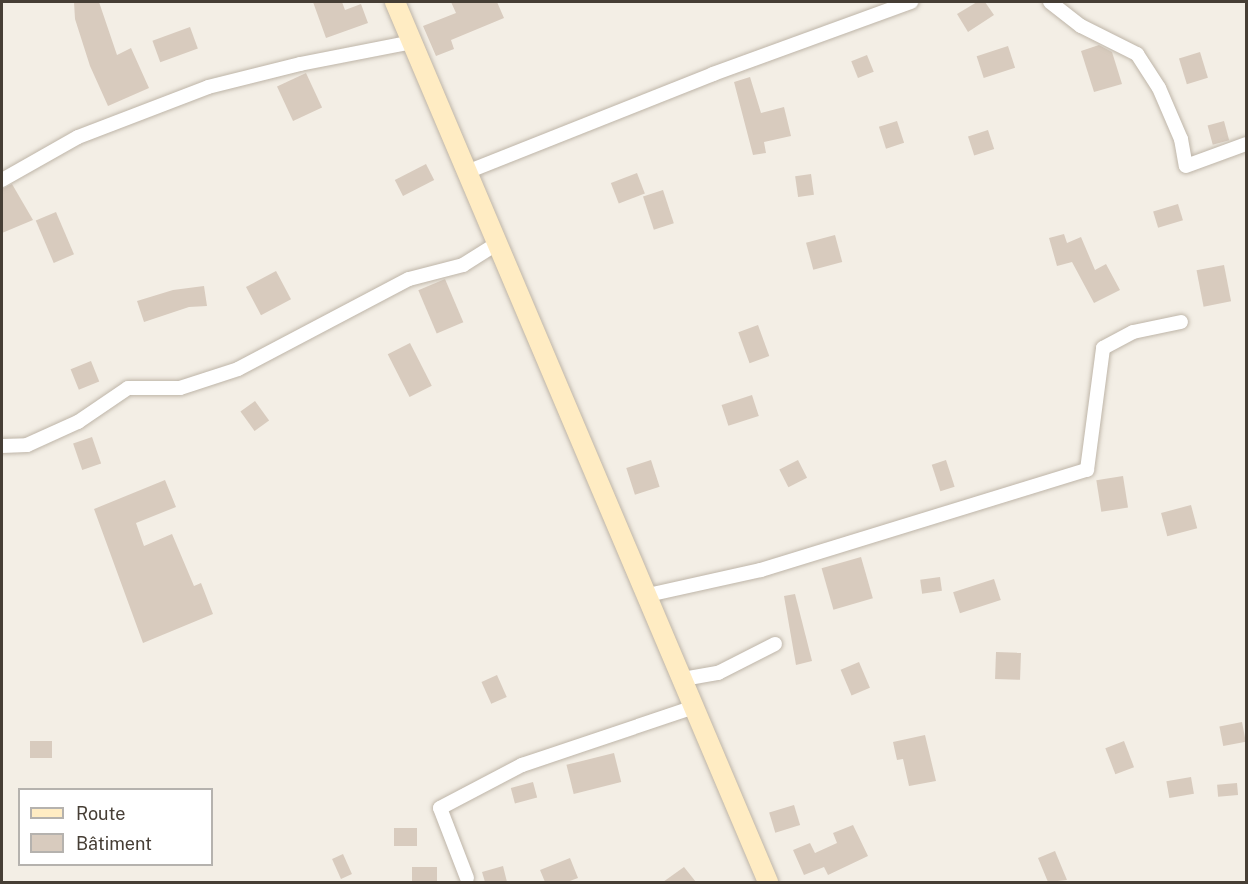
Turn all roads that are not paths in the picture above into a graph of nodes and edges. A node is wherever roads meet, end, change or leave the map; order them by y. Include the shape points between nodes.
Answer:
1 (395, 2) edge
2 (911, 2) edge
3 (1050, 2) edge
4 (412, 42) junction
5 (1246, 144) edge
6 (467, 172) junction
7 (2, 180) edge
8 (498, 243) junction
9 (1181, 322) dead end
10 (2, 446) edge
11 (648, 595) junction
12 (775, 644) dead end
13 (683, 679) junction
14 (694, 707) junction
15 (467, 878) dead end
16 (768, 882) edge

1 - 4 street
2 - 6 street via 712,74
3 - 5 street via 1081,26 1137,54 1159,88 1181,139 1186,166
4 - 6 street
4 - 7 street via 208,87 78,137
6 - 8 street
8 - 10 street via 463,265 409,279 238,369 180,388 128,388 78,422 27,445
8 - 11 street
9 - 11 street via 1133,332 1103,348 1087,470 761,570
11 - 13 street
12 - 13 street via 718,673
13 - 14 street
14 - 15 street via 522,765 440,808
14 - 16 street

